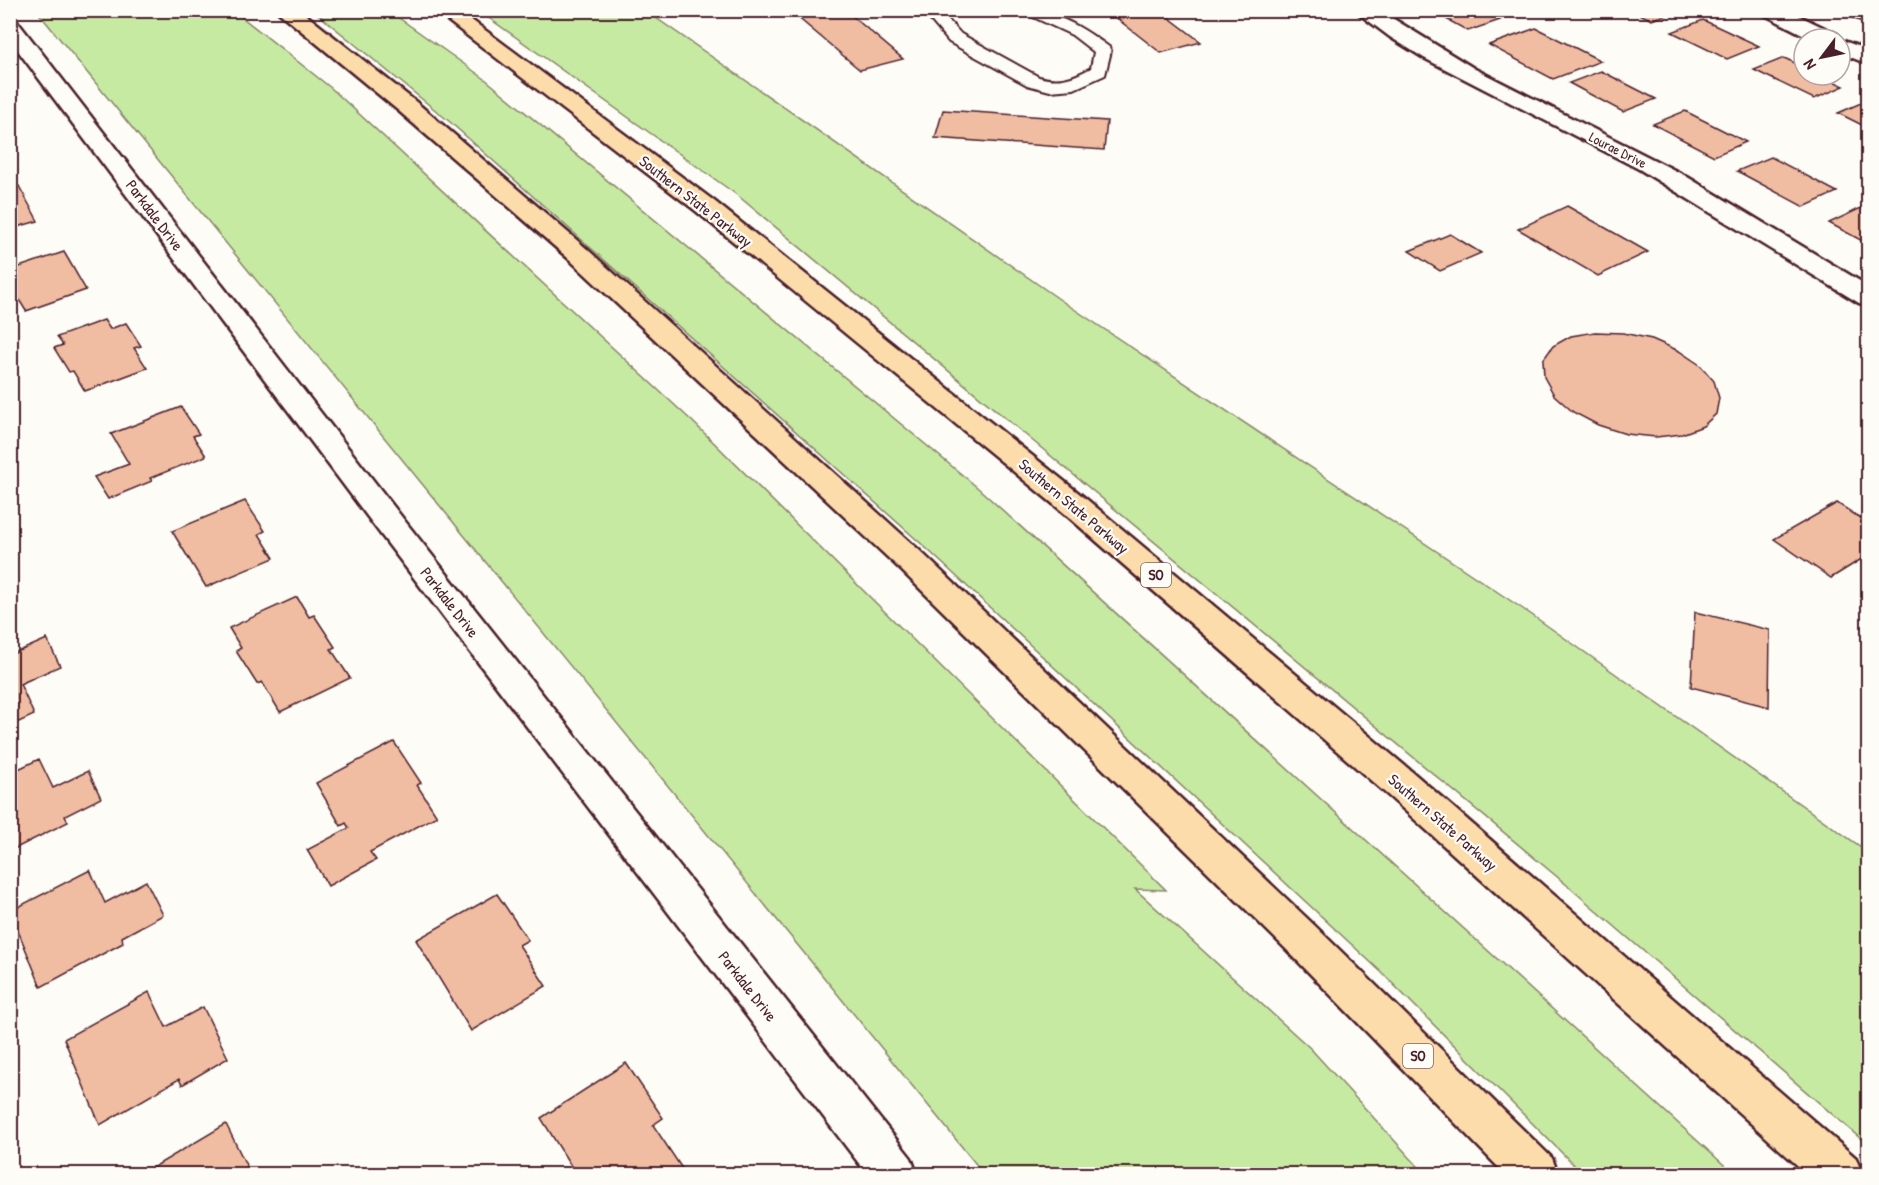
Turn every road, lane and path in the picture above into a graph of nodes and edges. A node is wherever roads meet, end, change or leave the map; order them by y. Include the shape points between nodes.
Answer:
1 (286, 10) edge
2 (444, 10) edge
3 (930, 10) edge
4 (1026, 10) edge
5 (1364, 10) edge
6 (1770, 10) edge
7 (10, 25) edge
8 (1805, 27) edge
9 (1852, 50) edge
10 (1869, 58) edge
11 (1869, 297) edge
12 (895, 1174) edge
13 (1536, 1174) edge
14 (1840, 1174) edge

1 - 13 highway, SO via 408,107 578,254 908,558 1300,937
2 - 14 highway, Southern State Parkway / SO via 705,206 1074,506 1413,795
3 - 4 lane via 955,38 1033,81 1050,86 1074,84 1099,71 1103,51 1078,32
5 - 11 street, Lourae Drive via 1469,75 1647,164
6 - 8 street
7 - 12 street, Parkdale Drive via 393,528
9 - 10 street

